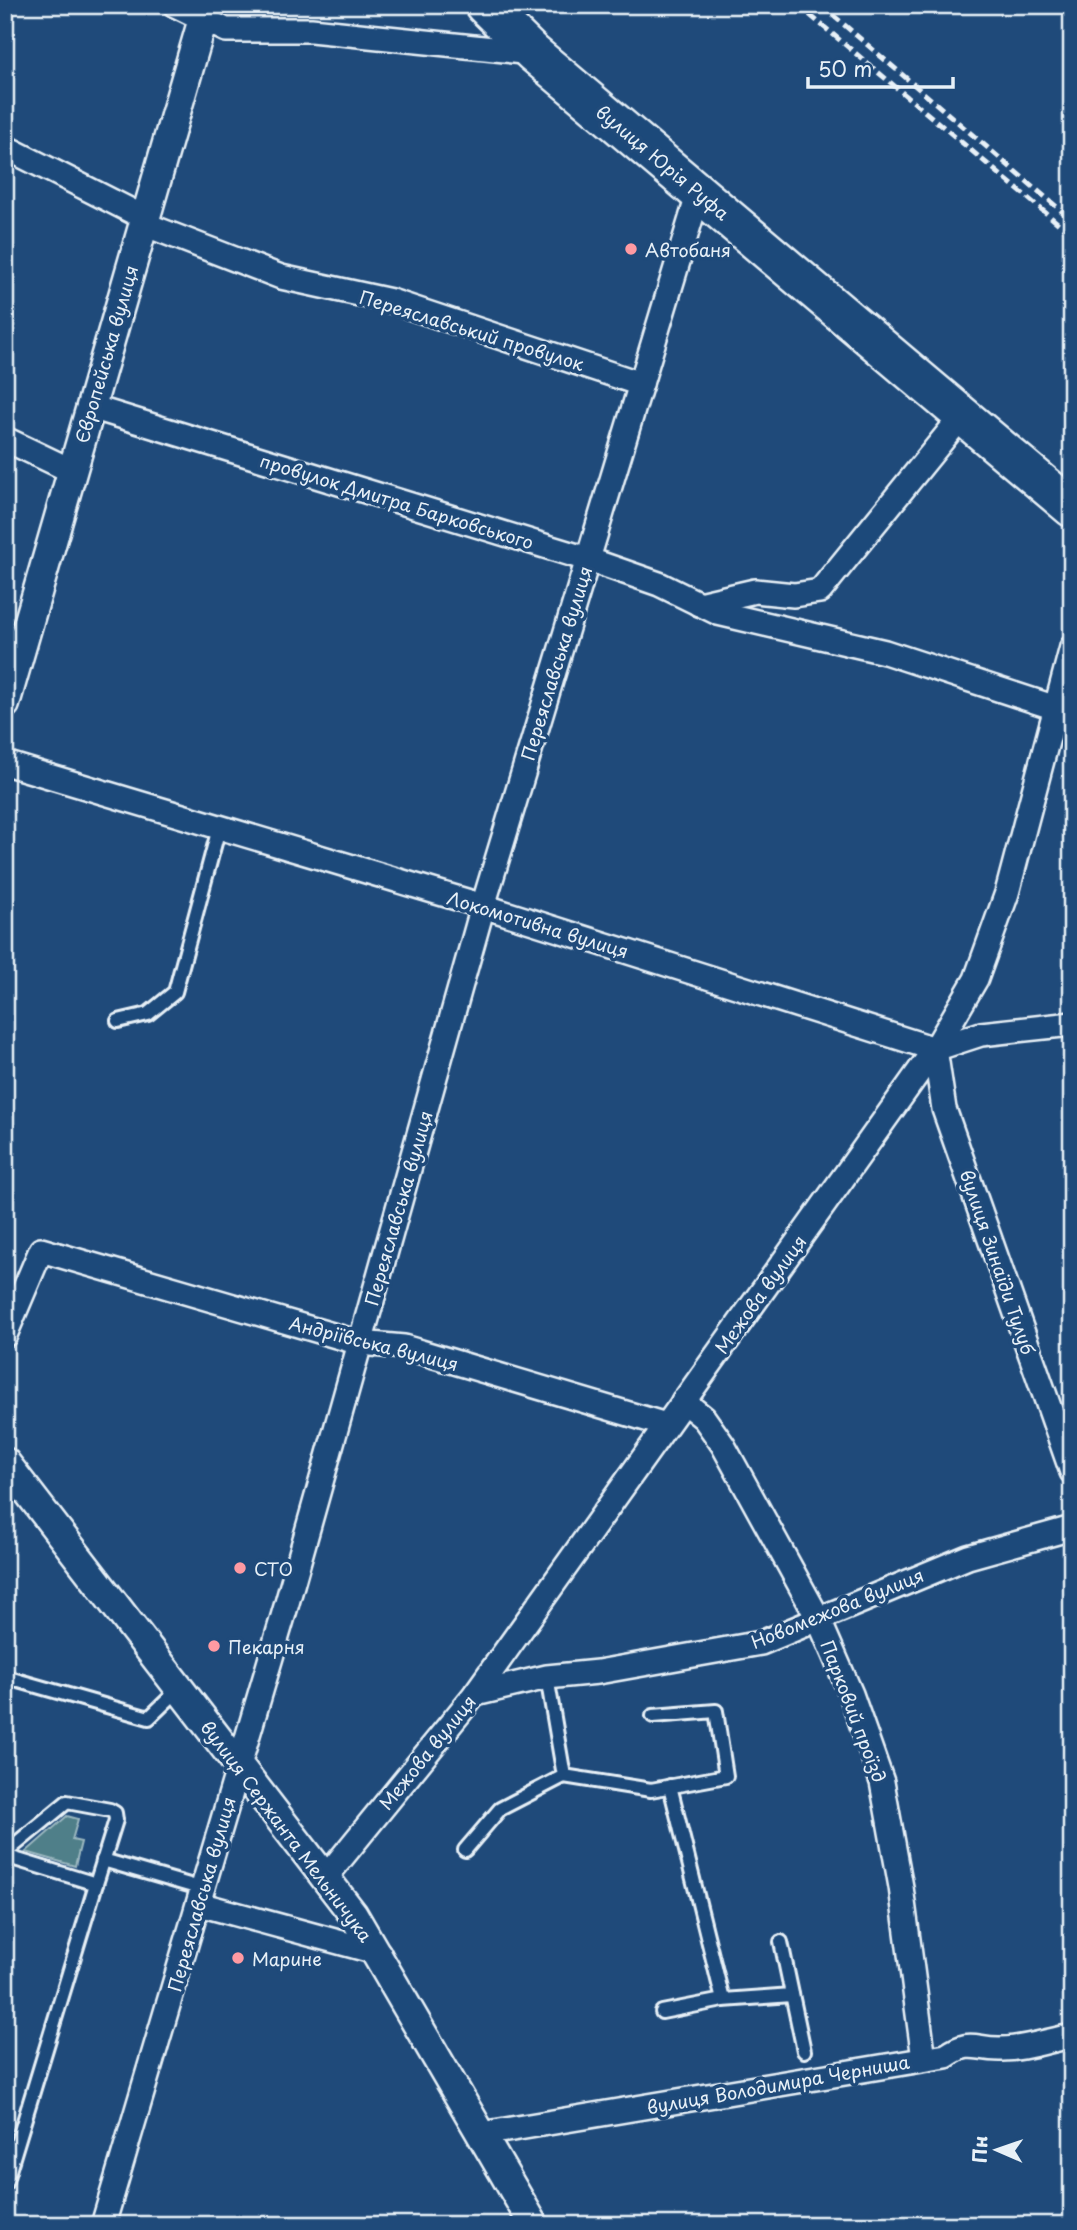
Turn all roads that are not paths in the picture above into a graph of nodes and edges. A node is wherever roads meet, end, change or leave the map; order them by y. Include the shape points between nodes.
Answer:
1 (175, 5) edge
2 (484, 5) edge
3 (205, 13) edge
4 (533, 53) junction
5 (5, 147) edge
6 (699, 192) junction
7 (145, 221) junction
8 (641, 384) junction
9 (91, 407) junction
10 (962, 416) junction
11 (5, 439) edge
12 (72, 471) junction
13 (1072, 508) edge
14 (587, 559) junction
15 (699, 604) junction
16 (1072, 647) edge
17 (5, 704) edge
18 (1056, 708) junction
19 (5, 763) edge
20 (219, 828) junction
21 (483, 906) junction
22 (118, 1021) dead end
23 (1072, 1024) edge
24 (934, 1049) junction
25 (5, 1335) edge
26 (360, 1343) junction
27 (683, 1401) junction
28 (666, 1425) junction
29 (1072, 1472) edge
30 (8, 1473) edge
31 (1072, 1528) edge
32 (818, 1618) junction
33 (5, 1677) edge
34 (547, 1677) junction
35 (179, 1689) junction
36 (475, 1694) junction
37 (653, 1716) dead end
38 (238, 1763) junction
39 (564, 1776) junction
40 (670, 1786) junction
41 (465, 1850) dead end
42 (5, 1855) edge
43 (103, 1860) junction
44 (326, 1877) junction
45 (96, 1884) junction
46 (201, 1897) junction
47 (781, 1942) dead end
48 (379, 1953) junction
49 (792, 1995) junction
50 (723, 2000) junction
51 (662, 2012) dead end
52 (1072, 2036) edge
53 (804, 2051) dead end
54 (924, 2059) junction
55 (482, 2134) junction
56 (5, 2184) edge
57 (103, 2225) edge
58 (534, 2225) edge

1 - 3 street
2 - 4 main road, вулиця Юрія Руфа
3 - 4 street via 226,30 310,30
3 - 7 street, Європейська вулиця
4 - 6 main road, вулиця Юрія Руфа
5 - 7 street, Переяславський провулок
6 - 8 street, Переяславська вулиця
6 - 10 main road, вулиця Юрія Руфа
7 - 8 street, Переяславський провулок via 281,277 391,301
7 - 9 street, Європейська вулиця
8 - 14 street, Переяславська вулиця
9 - 12 street, Європейська вулиця
9 - 14 street, провулок Дмитра Барковського
10 - 13 main road, вулиця Юрія Руфа
10 - 15 street via 820,591 794,595 755,591
11 - 12 street
12 - 17 street, Європейська вулиця
14 - 15 street, провулок Дмитра Барковського via 659,584
14 - 21 street, Переяславська вулиця
15 - 18 street, провулок Дмитра Барковського via 757,624 885,652
16 - 18 street, Межова вулиця
18 - 24 street, Межова вулиця via 1007,893 976,979
19 - 20 street, Локомотивна вулиця
20 - 21 street, Локомотивна вулиця
20 - 22 lane via 175,992 148,1014
21 - 24 street, Локомотивна вулиця
21 - 26 street, Переяславська вулиця
23 - 24 street via 981,1034
24 - 27 street, Межова вулиця
24 - 29 street, вулиця Зинаїди Тулуб via 944,1109
25 - 26 street, Андріївська вулиця via 41,1250
26 - 28 street, Андріївська вулиця via 404,1348
26 - 38 street, Переяславська вулиця
27 - 28 street, Межова вулиця
27 - 32 street, Парковий проїзд via 704,1418 723,1446
28 - 36 street, Межова вулиця
30 - 35 street, вулиця Сержанта Мельничука
31 - 32 street, Новомежова вулиця via 968,1557
32 - 34 street, Новомежова вулиця via 761,1643
32 - 54 street, Парковий проїзд via 882,1782
33 - 35 lane via 149,1718
34 - 36 street, Новомежова вулиця
34 - 39 lane
35 - 38 street, вулиця Сержанта Мельничука
36 - 44 street, Межова вулиця
37 - 40 lane via 716,1711 726,1776
38 - 44 street, вулиця Сержанта Мельничука
38 - 46 street, Переяславська вулиця
39 - 40 lane via 651,1790
39 - 41 lane via 500,1810
40 - 50 lane
42 - 43 lane via 62,1804 74,1801 116,1813
42 - 45 lane
43 - 45 lane
43 - 46 lane
44 - 48 street, вулиця Сержанта Мельничука
45 - 56 lane
46 - 48 street
46 - 57 street, Переяславська вулиця
47 - 49 lane
48 - 55 street, вулиця Сержанта Мельничука
49 - 50 lane
49 - 53 lane
50 - 51 lane
52 - 54 street, вулиця Володимира Черниша via 997,2050 972,2045
54 - 55 street, вулиця Володимира Черниша
55 - 58 street, вулиця Сержанта Мельничука

